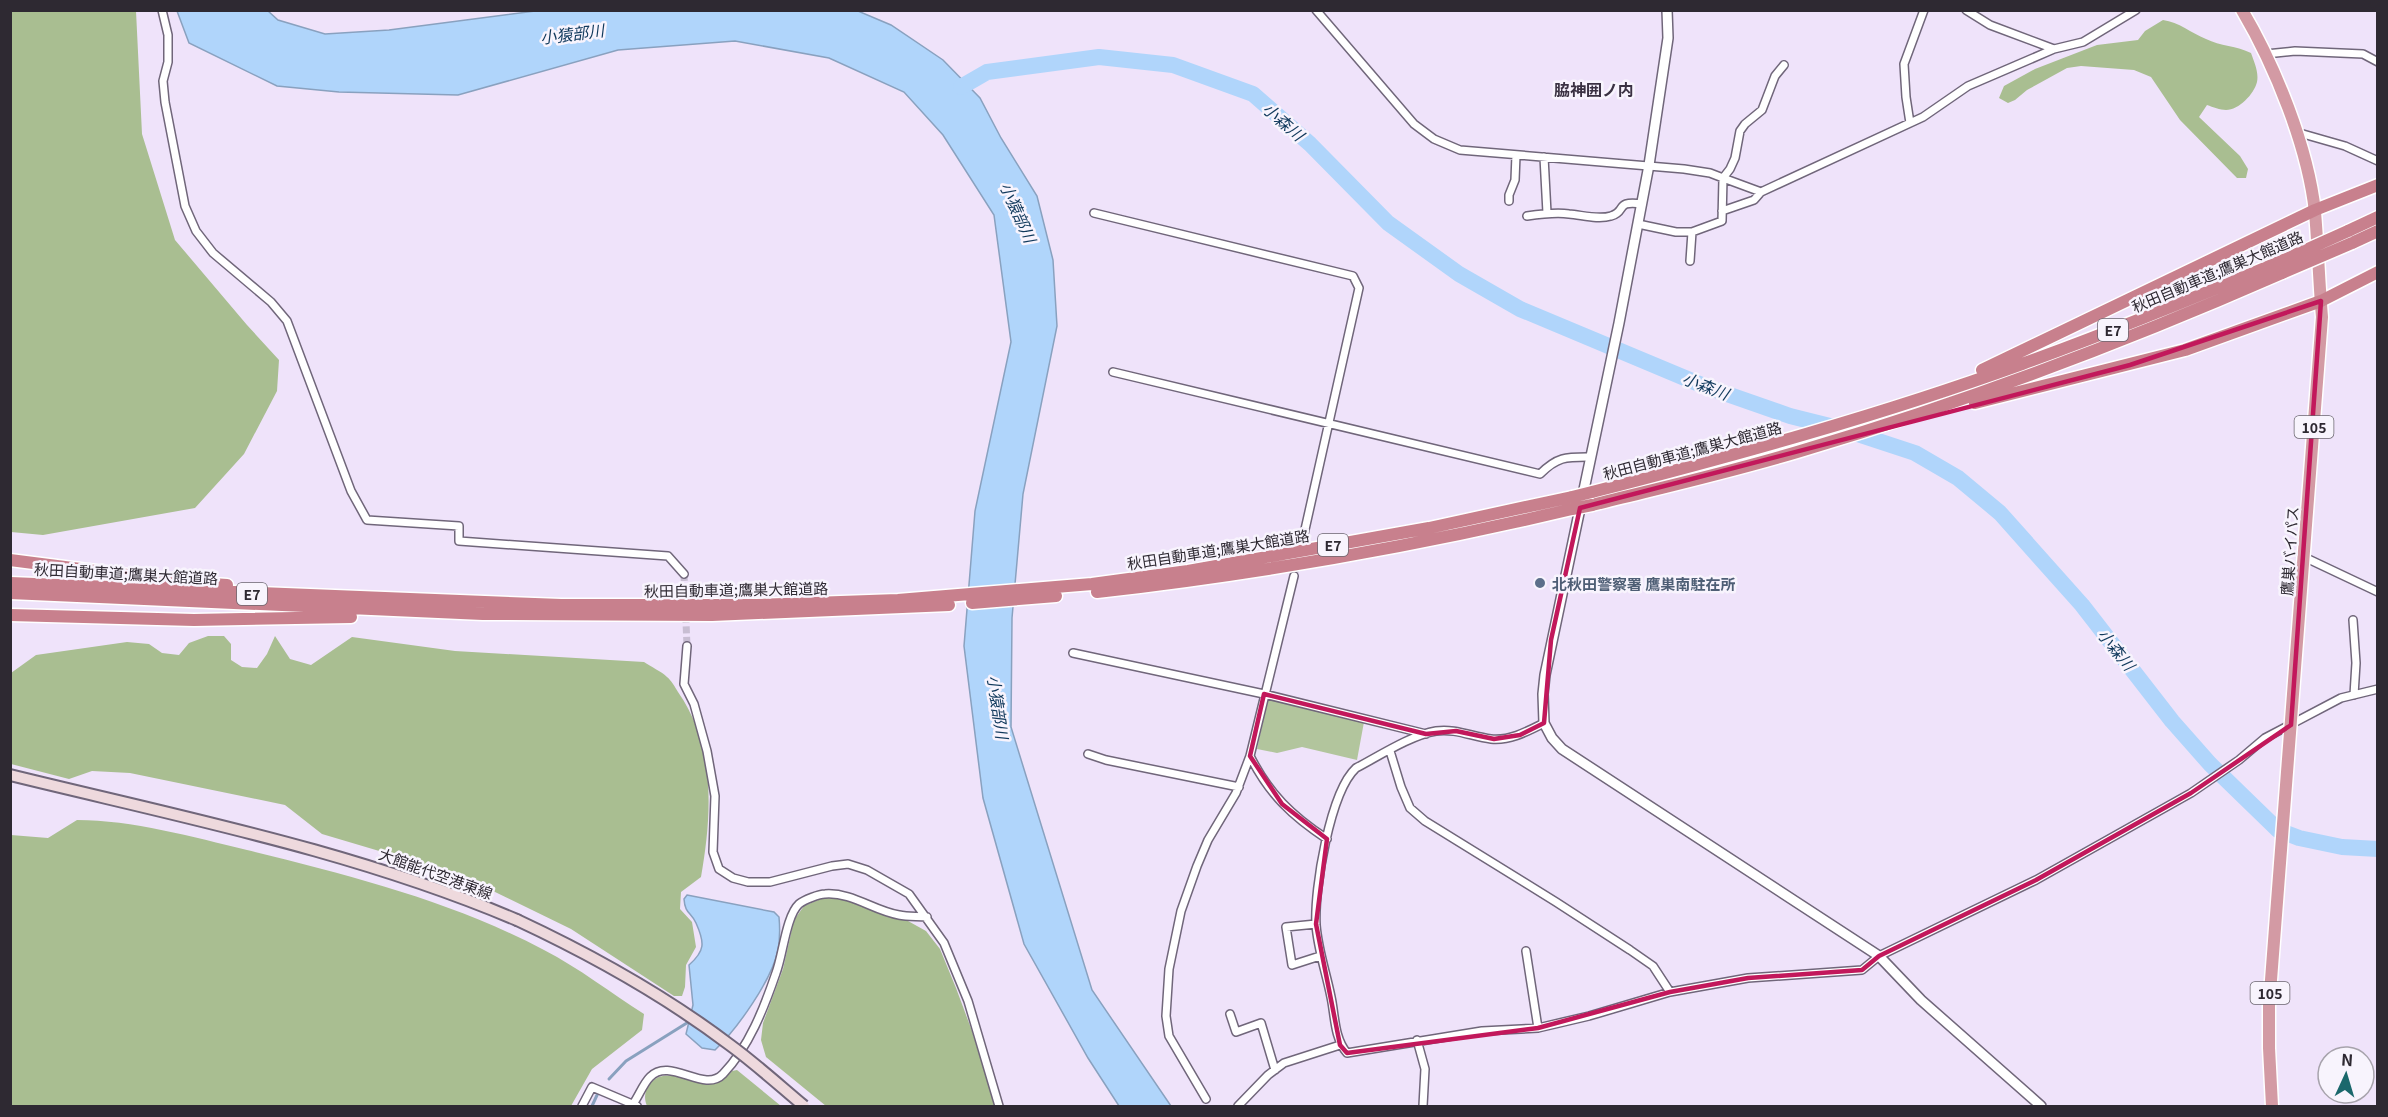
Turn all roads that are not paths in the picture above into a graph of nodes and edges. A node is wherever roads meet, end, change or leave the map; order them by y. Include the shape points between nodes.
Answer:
1 (162, 10) edge
2 (1316, 10) edge
3 (1667, 10) edge
4 (1924, 10) edge
5 (1966, 10) edge
6 (2136, 10) edge
7 (2242, 10) edge
8 (2054, 49) junction
9 (2266, 54) junction
10 (2378, 62) edge
11 (1784, 65) dead end
12 (1910, 123) junction
13 (2296, 132) junction
14 (1516, 155) junction
15 (1544, 157) junction
16 (2378, 161) edge
17 (1649, 165) junction
18 (1723, 178) junction
19 (2378, 185) edge
20 (1761, 192) junction
21 (1509, 201) dead end
22 (1642, 204) junction
23 (2314, 210) junction
24 (1722, 211) junction
25 (1094, 213) dead end
26 (1548, 213) junction
27 (1527, 216) dead end
28 (2378, 217) edge
29 (1638, 224) junction
30 (2378, 231) edge
31 (1692, 232) junction
32 (2350, 237) junction
33 (1690, 261) dead end
34 (2280, 268) junction
35 (2378, 272) edge
36 (2321, 301) junction
37 (1113, 372) dead end
38 (1943, 389) junction
39 (1958, 404) junction
40 (1329, 423) junction
41 (1591, 457) junction
42 (1592, 499) junction
43 (1304, 534) tunnel mouth
44 (2304, 557) junction
45 (10, 560) edge
46 (684, 574) dead end
47 (1294, 576) tunnel mouth
48 (10, 583) edge
49 (2378, 592) edge
50 (10, 593) edge
51 (493, 604) junction
52 (898, 604) junction
53 (449, 614) junction
54 (10, 615) edge
55 (2353, 620) dead end
56 (687, 646) tunnel mouth
57 (1073, 653) dead end
58 (2378, 690) edge
59 (1264, 694) junction
60 (2354, 695) junction
61 (1544, 723) junction
62 (2291, 725) junction
63 (1426, 734) junction
64 (1390, 751) junction
65 (1088, 754) dead end
66 (1250, 756) junction
67 (10, 775) edge
68 (1239, 787) junction
69 (1326, 839) junction
70 (927, 917) junction
71 (1316, 924) junction
72 (1526, 951) dead end
73 (1320, 956) junction
74 (1879, 956) junction
75 (1670, 992) junction
76 (1230, 1014) dead end
77 (1538, 1028) junction
78 (1417, 1040) junction
79 (1340, 1045) junction
80 (1275, 1070) junction
81 (1206, 1099) dead end
82 (635, 1105) edge
83 (582, 1107) edge
84 (804, 1107) edge
85 (999, 1107) edge
86 (1238, 1107) edge
87 (1423, 1107) edge
88 (2042, 1107) edge
89 (2272, 1107) edge

1 - 46 street via 168,35 165,102 185,206 196,231 213,253 271,302 287,321 351,491 367,520 459,526 459,541 668,556
2 - 14 street via 1414,124 1460,150
3 - 17 street via 1668,38
4 - 12 street via 1904,64
5 - 8 street via 1990,25
6 - 8 street via 2083,42
7 - 9 highway, 鷹巣バイパス / 105
8 - 12 street via 1968,87
9 - 10 street via 2363,54
9 - 13 highway, 鷹巣バイパス / 105
11 - 18 street via 1775,76 1762,110 1740,131 1735,158
12 - 20 street
13 - 16 street via 2345,146
13 - 23 highway, 鷹巣バイパス / 105
14 - 15 street
14 - 21 street
15 - 17 street
15 - 26 street
17 - 18 street
17 - 22 street
18 - 20 street
18 - 24 street
19 - 23 highway
20 - 24 street via 1754,200
22 - 26 street via 1627,202 1611,216
22 - 29 street
23 - 36 highway, 鷹巣バイパス / 105
23 - 38 highway
24 - 31 street via 1722,221
25 - 40 street via 1353,276 1359,288
26 - 27 street
28 - 32 highway, 秋田自動車道;鷹巣大館道路 / E7
29 - 31 street
29 - 41 street
30 - 32 highway, 秋田自動車道;鷹巣大館道路 / E7
31 - 33 street
32 - 34 highway, 秋田自動車道;鷹巣大館道路 / E7, bridge
34 - 38 highway, 秋田自動車道;鷹巣大館道路 / E7
34 - 39 highway, 秋田自動車道;鷹巣大館道路 / E7 via 2110,345
35 - 36 highway
36 - 39 highway via 2185,350
36 - 44 highway, 鷹巣バイパス / 105
37 - 40 street
38 - 42 highway, 秋田自動車道;鷹巣大館道路 / E7
39 - 42 highway, 秋田自動車道;鷹巣大館道路 / E7 via 1750,465
40 - 41 street via 1540,474 1564,457
40 - 43 street
41 - 61 street via 1551,640 1543,694
42 - 52 highway, 秋田自動車道;鷹巣大館道路 / E7, bridge via 1092,588
44 - 49 street
44 - 62 highway, 鷹巣バイパス / 105
45 - 51 highway via 182,582
47 - 59 street
48 - 51 highway, 秋田自動車道;鷹巣大館道路 / E7
50 - 53 highway, 秋田自動車道;鷹巣大館道路 / E7
51 - 52 highway, 秋田自動車道;鷹巣大館道路 / E7
52 - 53 highway, 秋田自動車道;鷹巣大館道路 / E7 via 712,615
53 - 54 highway via 194,620
55 - 60 street
56 - 70 street via 684,684 707,751 715,796 713,852 718,869 748,882 770,882 848,864 867,870 909,894
57 - 59 street
58 - 60 street
59 - 63 street
59 - 66 street
60 - 62 street
61 - 63 street via 1520,735 1494,739 1456,731
61 - 74 street via 1562,749
62 - 74 street via 2265,738 2191,793 2036,880
62 - 89 highway, 鷹巣バイパス / 105 via 2269,1006
63 - 64 street
64 - 69 street via 1347,776
64 - 75 street via 1410,808 1425,821 1653,966
65 - 68 street
66 - 68 street
66 - 69 street via 1261,778 1282,804
67 - 84 main road, 大館能代空港東線, bridge via 339,856 449,891 574,947 684,1012 731,1045
68 - 81 street via 1197,866 1181,911 1169,969 1168,1036
69 - 71 street
70 - 82 street via 898,915 848,897 824,894 800,904 791,917 776,972 747,1043 722,1076 694,1078 680,1072 659,1071 651,1076
70 - 85 street via 944,943 968,1001
71 - 73 street
71 - 73 street via 1286,927 1292,965
72 - 77 street
73 - 79 street
74 - 75 street via 1862,970 1748,978
74 - 88 street via 1921,1000
75 - 77 street
76 - 80 street via 1236,1032 1261,1023
77 - 78 street
78 - 79 street via 1347,1053
78 - 87 street via 1425,1069
79 - 80 street via 1300,1056
80 - 86 street
82 - 83 street via 592,1087

